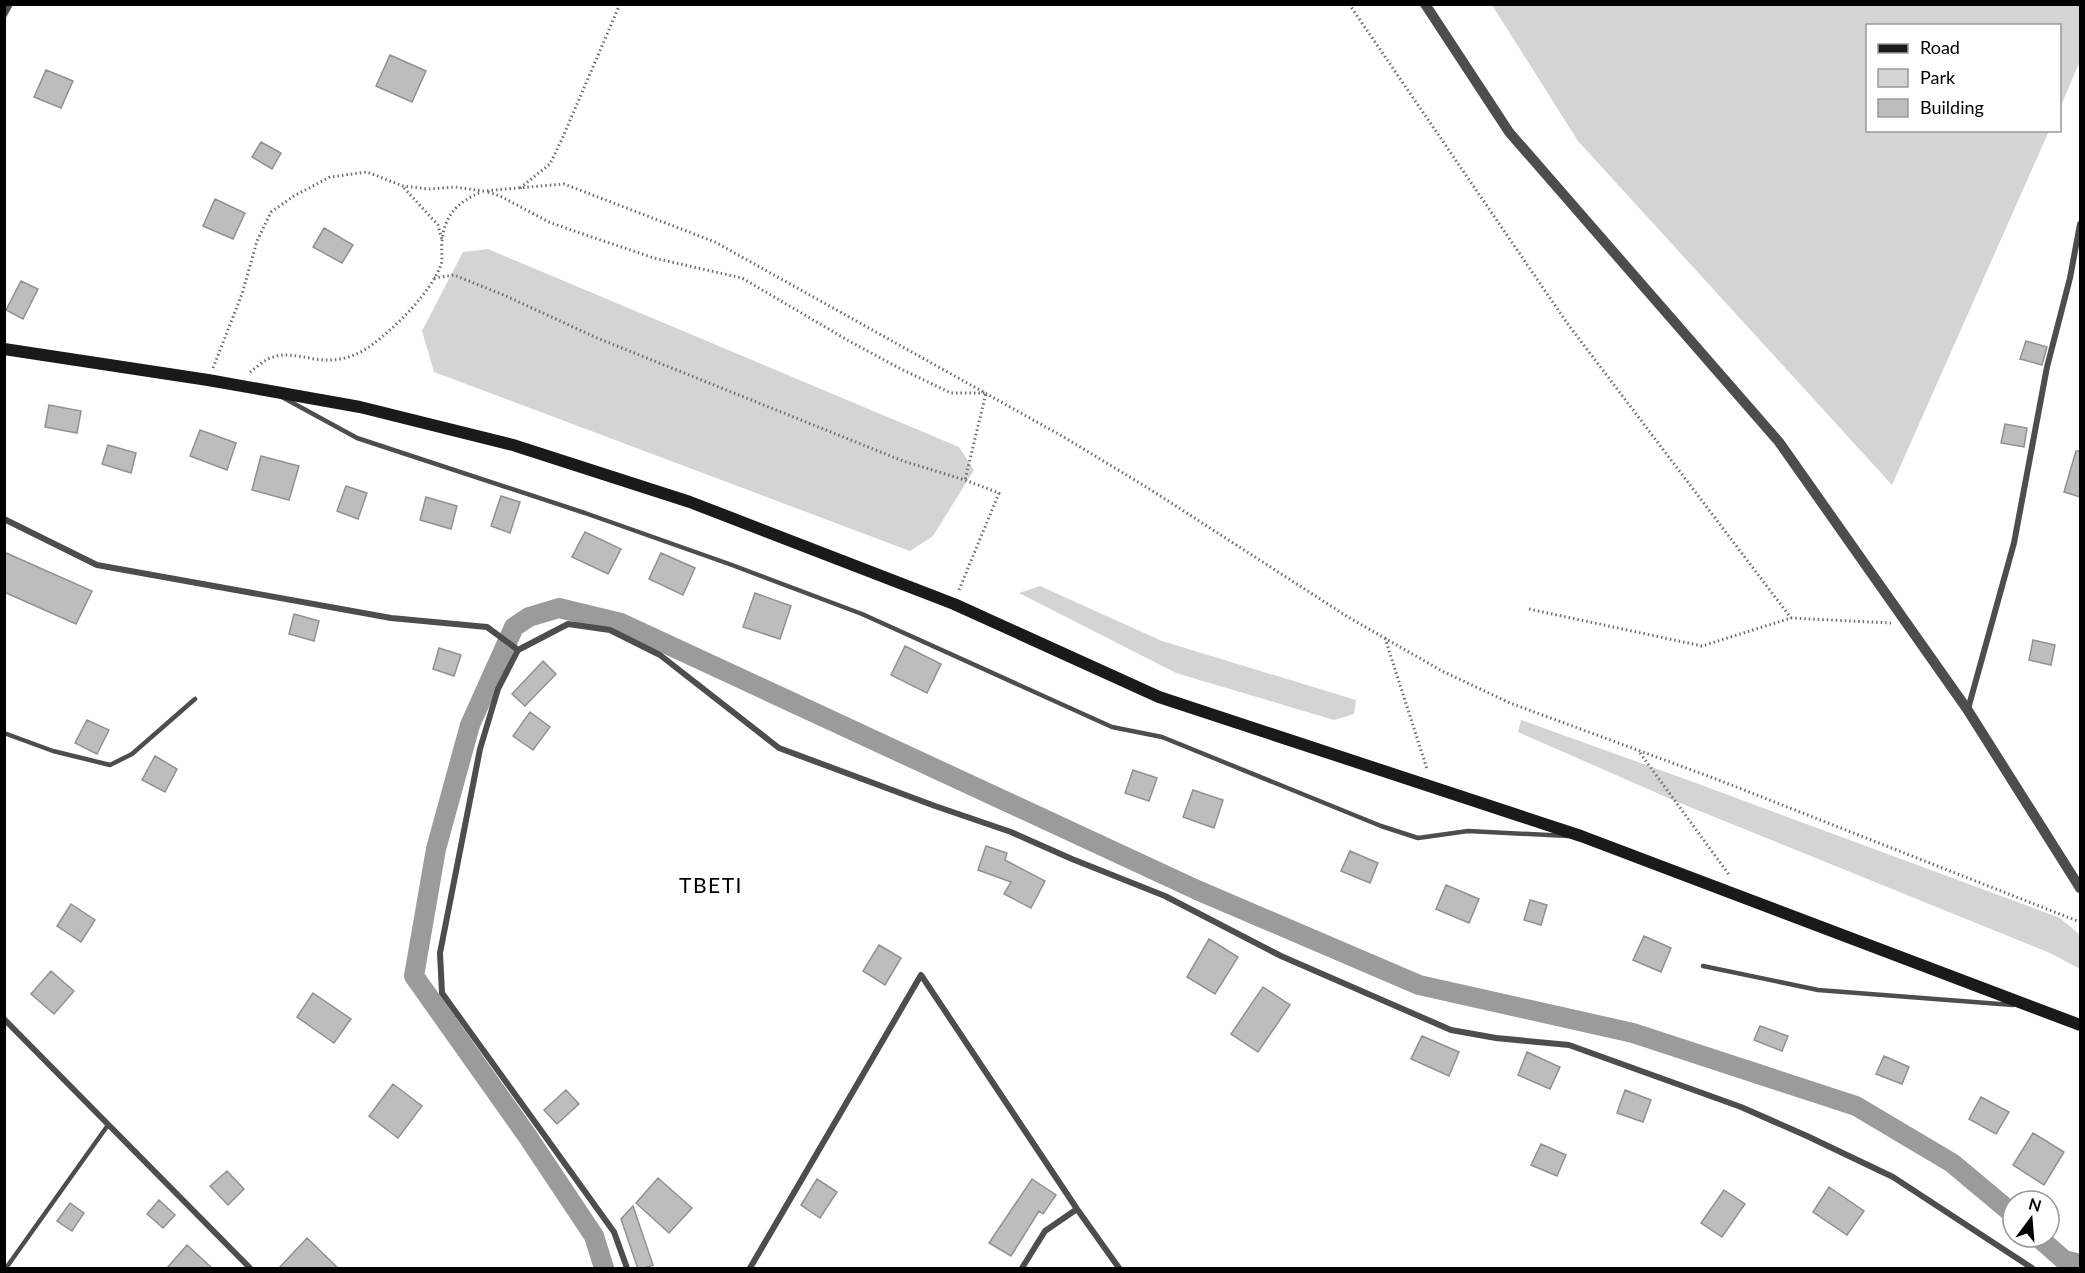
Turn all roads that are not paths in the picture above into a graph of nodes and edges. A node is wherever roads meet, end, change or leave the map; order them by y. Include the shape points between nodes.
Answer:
1 (10, 4) edge
2 (1425, 4) edge
3 (4, 15) edge
4 (2080, 224) edge
5 (4, 349) edge
6 (269, 390) junction
7 (4, 519) edge
8 (518, 650) junction
9 (195, 699) dead end
10 (1967, 709) junction
11 (4, 733) edge
12 (1581, 836) junction
13 (2080, 888) edge
14 (1703, 966) dead end
15 (2028, 1006) junction
16 (4, 1019) edge
17 (2080, 1025) edge
18 (108, 1125) junction
19 (1077, 1209) junction
20 (6, 1269) edge
21 (250, 1269) edge
22 (627, 1269) edge
23 (750, 1269) edge
24 (1022, 1269) edge
25 (1119, 1269) edge
26 (2032, 1269) edge

1 - 3 street
2 - 10 street via 1509,132 1779,442
4 - 10 street via 2047,367 2014,543
5 - 6 main road
6 - 12 main road via 360,407 513,445 690,502 954,604 1158,697
6 - 12 lane via 357,438 585,513 862,614 1112,727 1162,737 1381,826 1418,838 1468,831
7 - 8 street via 97,565 391,618 487,627
8 - 22 street via 498,689 480,749 440,953 442,993 614,1232
8 - 26 street via 568,624 610,630 660,655 779,748 1011,832 1165,896 1281,956 1451,1030 1569,1045 1741,1107 1893,1177
9 - 11 lane via 132,754 110,765 53,751
10 - 13 street
12 - 15 main road
14 - 15 lane via 1818,990
15 - 17 main road
16 - 18 street
18 - 20 lane
18 - 21 street
19 - 23 street via 921,975
19 - 24 street via 1045,1231
19 - 25 street

